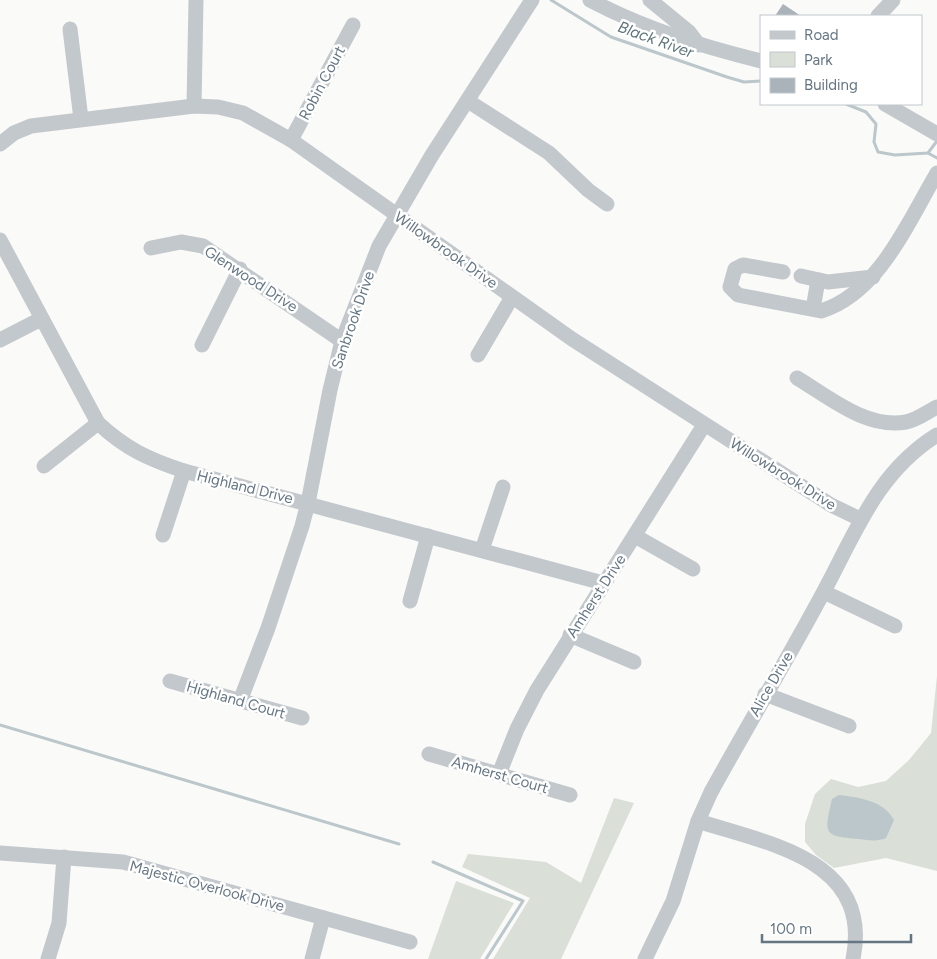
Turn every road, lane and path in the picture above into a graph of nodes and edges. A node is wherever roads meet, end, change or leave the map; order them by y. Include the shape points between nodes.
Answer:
1 (196, 0) edge
2 (532, 0) edge
3 (590, 0) edge
4 (650, 0) edge
5 (893, 0) edge
6 (879, 15) edge
7 (353, 25) dead end
8 (70, 29) dead end
9 (699, 45) junction
10 (760, 61) edge
11 (468, 101) junction
12 (886, 105) edge
13 (194, 106) junction
14 (81, 119) junction
15 (935, 134) edge
16 (291, 140) junction
17 (0, 144) edge
18 (937, 173) edge
19 (607, 204) dead end
20 (396, 215) junction
21 (0, 240) edge
22 (151, 248) dead end
23 (240, 269) junction
24 (783, 272) dead end
25 (801, 276) dead end
26 (873, 277) junction
27 (818, 280) junction
28 (512, 297) junction
29 (813, 309) junction
30 (41, 319) junction
31 (0, 340) edge
32 (342, 340) junction
33 (202, 345) dead end
34 (478, 355) dead end
35 (797, 378) dead end
36 (937, 407) edge
37 (98, 422) junction
38 (704, 425) junction
39 (937, 435) edge
40 (44, 466) dead end
41 (184, 471) junction
42 (504, 487) dead end
43 (308, 503) junction
44 (860, 519) junction
45 (163, 535) dead end
46 (428, 536) junction
47 (635, 536) junction
48 (482, 550) junction
49 (693, 568) dead end
50 (603, 584) junction
51 (824, 592) junction
52 (410, 601) dead end
53 (895, 626) dead end
54 (570, 635) junction
55 (634, 662) dead end
56 (170, 681) dead end
57 (765, 694) junction
58 (240, 701) junction
59 (302, 718) dead end
60 (849, 726) dead end
61 (429, 754) dead end
62 (499, 774) junction
63 (570, 795) dead end
64 (698, 821) junction
65 (0, 853) edge
66 (64, 857) junction
67 (323, 918) junction
68 (410, 942) dead end
69 (48, 959) edge
70 (312, 959) edge
71 (646, 959) edge
72 (853, 959) edge

1 - 13 street
2 - 11 street, Sanbrook Drive
3 - 9 street via 643,26
4 - 9 street via 689,32
5 - 6 street
7 - 16 street, Robin Court
8 - 14 street
9 - 10 street
11 - 19 street via 549,153
11 - 20 street, Sanbrook Drive
12 - 15 street
13 - 14 street, Willowbrook Drive
13 - 16 street, Willowbrook Drive via 218,107 244,114
14 - 17 street, Willowbrook Drive via 32,126 14,133
16 - 20 street, Willowbrook Drive
18 - 26 street
20 - 28 street, Willowbrook Drive
20 - 32 street, Sanbrook Drive via 379,246
21 - 30 street, Highland Drive
22 - 23 street, Glenwood Drive via 190,243 203,246
23 - 32 street, Glenwood Drive
23 - 33 street
24 - 29 street via 743,266 735,269 730,286 738,295
25 - 27 street
26 - 27 street
26 - 29 street via 833,307 821,311
27 - 29 street
28 - 34 street
28 - 38 street, Willowbrook Drive
30 - 31 street
30 - 37 street, Highland Drive
32 - 43 street, Sanbrook Drive
35 - 36 street via 862,416 880,421 905,422
37 - 40 street
37 - 41 street, Highland Drive via 132,451
38 - 44 street, Willowbrook Drive via 831,506
38 - 47 street, Amherst Drive
39 - 44 street, Alice Drive via 889,475
41 - 43 street, Highland Drive
41 - 45 street
42 - 48 street
43 - 46 street, Highland Drive
43 - 58 street, Sanbrook Drive via 268,628
44 - 51 street, Alice Drive
46 - 48 street, Highland Drive
46 - 52 street
47 - 49 street
47 - 50 street, Amherst Drive
48 - 50 street, Highland Drive
50 - 54 street, Amherst Drive
51 - 53 street
51 - 57 street, Alice Drive
54 - 55 street
54 - 62 street, Amherst Drive via 524,713
56 - 58 street, Highland Court
57 - 60 street
57 - 64 street, Alice Drive
58 - 59 street, Highland Court
61 - 62 street, Amherst Court
62 - 63 street, Amherst Court
64 - 71 street, Alice Drive via 673,901
64 - 72 street via 793,852 819,866 836,883 849,905 854,927
65 - 66 street, Majestic Overlook Drive
66 - 67 street, Majestic Overlook Drive via 123,862
66 - 69 street via 59,923
67 - 68 street, Majestic Overlook Drive
67 - 70 street

